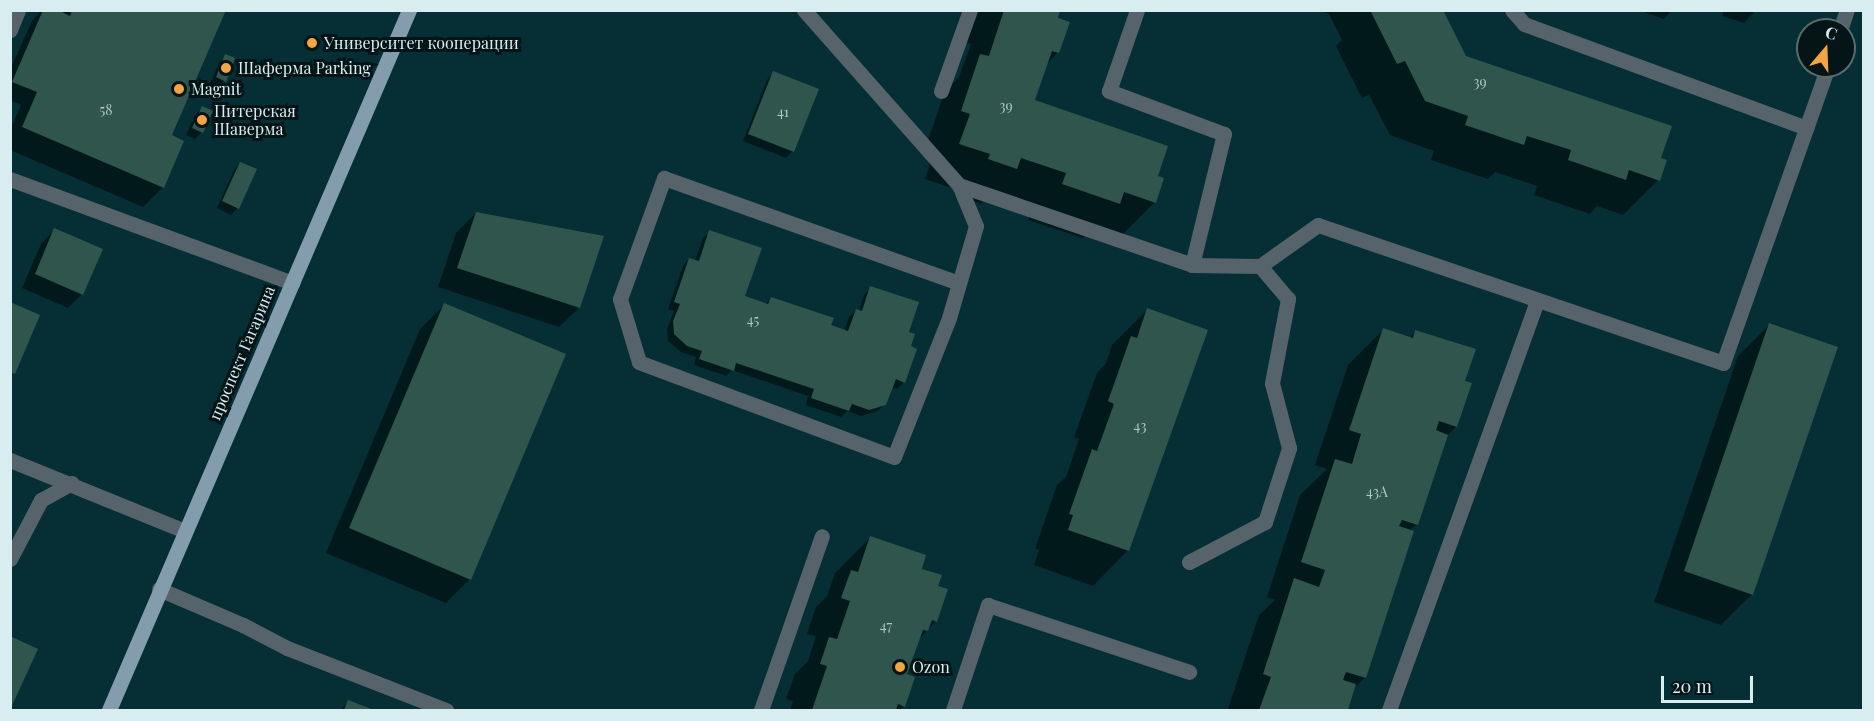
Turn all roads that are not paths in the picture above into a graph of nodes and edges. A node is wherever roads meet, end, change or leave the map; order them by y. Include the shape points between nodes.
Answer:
1 (18, 10) edge
2 (409, 10) edge
3 (804, 10) edge
4 (970, 10) edge
5 (1137, 10) edge
6 (1512, 10) edge
7 (10, 30) edge
8 (1824, 78) edge
9 (941, 91) dead end
10 (1806, 128) junction
11 (10, 179) edge
12 (959, 184) junction
13 (1192, 265) junction
14 (1260, 266) junction
15 (292, 283) junction
16 (960, 283) junction
17 (1537, 301) junction
18 (10, 460) edge
19 (72, 483) junction
20 (185, 531) junction
21 (822, 536) dead end
22 (10, 559) edge
23 (1189, 562) dead end
24 (159, 590) junction
25 (1189, 672) dead end
26 (108, 711) edge
27 (446, 711) edge
28 (761, 711) edge
29 (953, 711) edge
30 (1389, 711) edge

1 - 7 lane
2 - 15 main road, проспект Гагарина
3 - 12 lane
4 - 9 lane
5 - 13 lane via 1109,91 1224,134
6 - 10 lane via 1524,24
8 - 10 lane
10 - 17 lane via 1723,363
11 - 15 lane
12 - 13 lane
12 - 16 lane via 976,226
13 - 14 lane
14 - 17 lane via 1318,225
14 - 23 lane via 1288,299 1272,383 1289,448 1265,522
15 - 20 main road, проспект Гагарина
16 - 16 lane via 894,458 639,362 620,298 664,178
17 - 30 lane
18 - 19 lane
19 - 20 lane
19 - 22 lane via 41,500
20 - 24 main road, проспект Гагарина
21 - 28 lane
24 - 26 main road, проспект Гагарина
24 - 27 lane via 287,648
25 - 29 lane via 988,605

